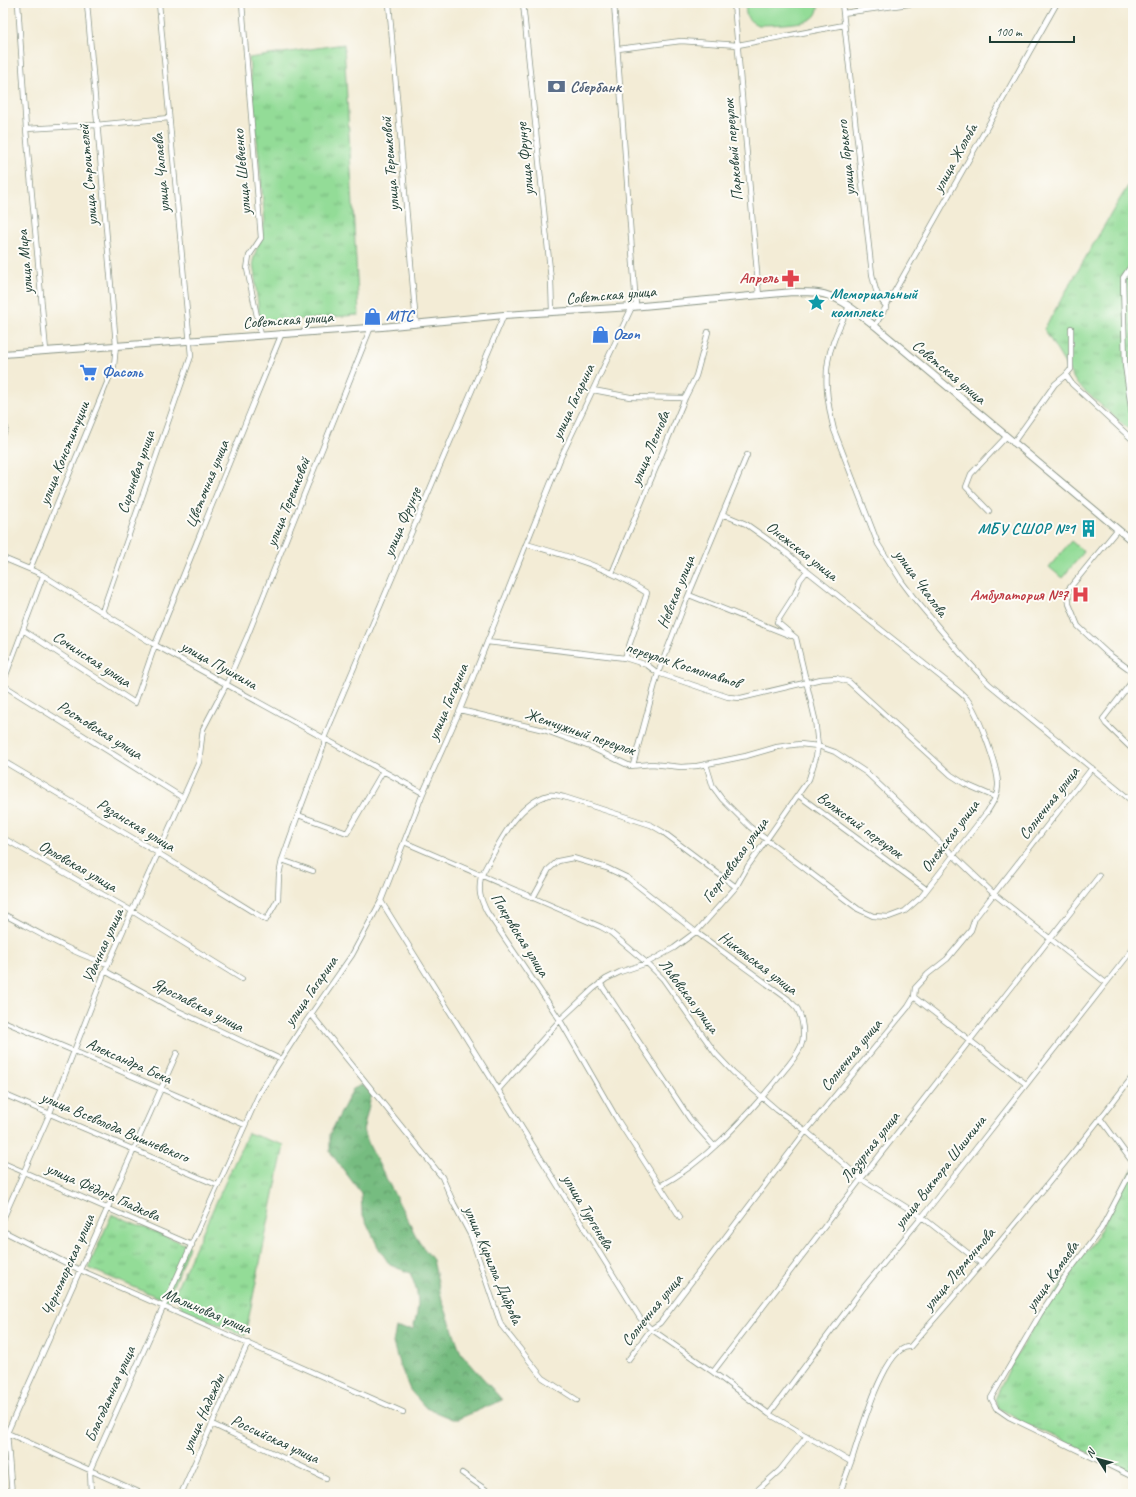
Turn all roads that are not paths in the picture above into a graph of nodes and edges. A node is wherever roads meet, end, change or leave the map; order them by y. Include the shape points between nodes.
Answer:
1 (18, 3) edge
2 (87, 3) edge
3 (159, 3) edge
4 (242, 3) edge
5 (389, 3) edge
6 (523, 3) edge
7 (614, 3) edge
8 (734, 3) edge
9 (842, 3) edge
10 (914, 3) edge
11 (1057, 3) edge
12 (843, 13) junction
13 (844, 25) junction
14 (738, 45) junction
15 (618, 49) junction
16 (169, 118) junction
17 (96, 125) junction
18 (26, 129) junction
19 (1133, 263) edge
20 (759, 296) junction
21 (634, 306) junction
22 (849, 306) junction
23 (887, 307) junction
24 (552, 312) junction
25 (504, 315) junction
26 (416, 324) junction
27 (875, 326) junction
28 (371, 327) junction
29 (1071, 328) dead end
30 (708, 332) dead end
31 (282, 333) junction
32 (260, 334) junction
33 (190, 340) junction
34 (116, 345) junction
35 (46, 351) junction
36 (3, 354) edge
37 (1066, 375) junction
38 (593, 390) junction
39 (685, 398) junction
40 (1133, 422) edge
41 (6, 428) dead end
42 (3, 435) edge
43 (1006, 437) junction
44 (1133, 440) edge
45 (1013, 442) junction
46 (747, 455) dead end
47 (989, 511) dead end
48 (722, 514) junction
49 (1117, 530) junction
50 (1133, 542) edge
51 (526, 544) junction
52 (3, 558) edge
53 (30, 569) junction
54 (807, 571) junction
55 (612, 573) junction
56 (43, 576) junction
57 (689, 595) junction
58 (102, 612) junction
59 (23, 630) junction
60 (796, 638) junction
61 (487, 642) junction
62 (155, 645) junction
63 (625, 658) junction
64 (1133, 672) edge
65 (658, 673) junction
66 (1133, 680) edge
67 (807, 683) junction
68 (3, 684) edge
69 (226, 684) junction
70 (460, 710) junction
71 (324, 738) junction
72 (818, 746) junction
73 (1133, 750) edge
74 (3, 761) edge
75 (706, 764) junction
76 (633, 765) junction
77 (1092, 768) junction
78 (382, 771) junction
79 (423, 793) junction
80 (798, 796) junction
81 (995, 797) junction
82 (183, 798) junction
83 (1133, 802) edge
84 (298, 815) junction
85 (3, 838) edge
86 (767, 840) junction
87 (404, 842) junction
88 (158, 853) junction
89 (953, 855) junction
90 (282, 860) junction
91 (313, 871) dead end
92 (481, 876) junction
93 (1099, 876) dead end
94 (736, 886) junction
95 (926, 889) junction
96 (994, 894) junction
97 (534, 898) junction
98 (381, 901) junction
99 (132, 911) junction
100 (3, 914) edge
101 (255, 914) joint
102 (696, 932) junction
103 (1049, 939) junction
104 (1133, 949) edge
105 (647, 963) junction
106 (108, 964) junction
107 (105, 971) junction
108 (242, 979) dead end
109 (600, 983) junction
110 (1106, 983) junction
111 (914, 997) junction
112 (311, 1014) junction
113 (560, 1020) junction
114 (3, 1021) edge
115 (970, 1041) junction
116 (74, 1051) junction
117 (177, 1053) dead end
118 (280, 1060) junction
119 (1133, 1076) edge
120 (1026, 1084) junction
121 (161, 1089) junction
122 (498, 1090) junction
123 (3, 1094) edge
124 (762, 1097) junction
125 (50, 1113) junction
126 (1100, 1118) junction
127 (245, 1125) junction
128 (806, 1131) junction
129 (714, 1146) junction
130 (133, 1150) junction
131 (3, 1163) edge
132 (1133, 1163) edge
133 (1133, 1168) edge
134 (23, 1171) junction
135 (861, 1179) junction
136 (217, 1185) junction
137 (660, 1186) junction
138 (107, 1209) junction
139 (680, 1217) dead end
140 (922, 1217) junction
141 (3, 1219) edge
142 (3, 1231) edge
143 (192, 1246) junction
144 (982, 1264) junction
145 (80, 1270) junction
146 (163, 1307) junction
147 (651, 1329) junction
148 (248, 1343) junction
149 (628, 1360) dead end
150 (713, 1372) junction
151 (577, 1400) dead end
152 (403, 1412) dead end
153 (769, 1414) junction
154 (212, 1424) junction
155 (5, 1432) edge
156 (807, 1436) junction
157 (851, 1462) junction
158 (90, 1470) junction
159 (462, 1473) dead end
160 (1133, 1477) edge
161 (326, 1478) dead end
162 (12, 1494) edge
163 (91, 1494) edge
164 (143, 1494) edge
165 (181, 1494) edge
166 (492, 1494) edge
167 (753, 1494) edge
168 (840, 1494) edge

1 - 18 street, улица Мира
2 - 17 street, улица Строителей
3 - 16 street, улица Чапаева
4 - 32 street, улица Шевченко via 261,238 249,256 247,269
5 - 26 street, улица Терешковой
6 - 24 street, улица Фрунзе
7 - 15 street, улица Гагарина
8 - 14 street, Парковый переулок
9 - 12 street, улица Горького
10 - 12 street
11 - 23 street, улица Жолоба
12 - 13 street, улица Горького
13 - 14 street
13 - 23 street, улица Горького via 872,274 875,290
14 - 15 street via 681,41
14 - 20 street, Парковый переулок
15 - 21 street, улица Гагарина
16 - 17 street
16 - 33 street, улица Чапаева
17 - 18 street
17 - 34 street, улица Строителей
18 - 35 street, улица Мира
19 - 40 street via 1123,278 1125,365
20 - 21 main road, Советская улица
20 - 22 main road, Советская улица via 793,292 820,293
21 - 24 main road, Советская улица
21 - 38 street, улица Гагарина
22 - 27 main road, Советская улица
22 - 77 street, улица Чкалова via 829,357 827,392 834,430 878,544 914,598 989,684
23 - 27 street, улица Жолоба
24 - 25 main road, Советская улица
25 - 26 main road, Советская улица
25 - 71 street, улица Фрунзе
26 - 28 main road, Советская улица
27 - 43 main road, Советская улица
28 - 31 main road, Советская улица
28 - 69 street, улица Терешковой
29 - 37 street via 1071,369
30 - 39 street, улица Леонова via 696,376
31 - 32 main road, Советская улица
31 - 62 street, Цветочная улица
32 - 33 main road, Советская улица
33 - 34 main road, Советская улица
33 - 58 street, Сиреневая улица via 191,356
34 - 35 main road, Советская улица
34 - 53 street, улица Конституции via 114,366
35 - 36 main road, Советская улица
37 - 44 street via 1072,384
37 - 45 street via 1055,384
38 - 39 street via 630,397
38 - 51 street, улица Гагарина via 561,457
39 - 55 street, улица Леонова
41 - 42 street
43 - 45 main road, Советская улица
43 - 47 street via 971,474 966,486
45 - 49 main road, Советская улица
46 - 48 street, Невская улица
48 - 54 street, Онежская улица via 746,524 787,553
48 - 57 street, Невская улица
49 - 50 main road, Советская улица
49 - 64 street via 1068,590 1068,600 1078,626 1107,653
51 - 55 street via 580,560
51 - 61 street, улица Гагарина
52 - 53 street, улица Пушкина
53 - 56 street, улица Пушкина
54 - 60 street via 777,622
54 - 81 street, Онежская улица via 967,699 976,713 992,756 998,784
55 - 63 street via 647,593
56 - 58 street, улица Пушкина
56 - 59 street
57 - 60 street
57 - 65 street, Невская улица
58 - 62 street, улица Пушкина
59 - 62 street, Сочинская улица via 135,703
59 - 68 street
60 - 67 street, Георгиевская улица
61 - 63 street, переулок Космонавтов
61 - 70 street, улица Гагарина
62 - 69 street, улица Пушкина
63 - 65 street, переулок Космонавтов via 647,665
65 - 67 street, переулок Космонавтов via 728,697 741,698
65 - 76 street, Невская улица
66 - 73 street via 1103,719
67 - 72 street, Георгиевская улица
67 - 81 street, переулок Космонавтов via 836,678 849,682 951,775
68 - 82 street, Ростовская улица
69 - 71 street, улица Пушкина
69 - 82 street, Удачная улица via 203,728 199,762
70 - 76 street, Жемчужный переулок via 544,730 590,747 630,766
70 - 79 street, улица Гагарина
71 - 78 street, улица Пушкина
71 - 84 street, улица Фрунзе via 324,745
72 - 75 street, Жемчужный переулок via 800,744 777,747
72 - 80 street, Георгиевская улица via 809,779
72 - 89 street, Жемчужный переулок via 835,752 867,772
74 - 88 street, Рязанская улица
75 - 76 street, Жемчужный переулок
75 - 86 street, Онежская улица via 713,787 722,799
77 - 83 street, улица Чкалова
77 - 96 street, Солнечная улица
78 - 79 street, улица Пушкина
78 - 84 street via 347,833
79 - 87 street, улица Гагарина
80 - 86 street, Георгиевская улица
80 - 95 street, Волжский переулок
81 - 89 street, Онежская улица via 987,812
82 - 88 street, Удачная улица
84 - 90 street, улица Фрунзе
85 - 99 street, Орловская улица
86 - 94 street, Георгиевская улица
86 - 95 street, Онежская улица via 858,909 873,916 889,917 905,911
87 - 92 street, Львовская улица
87 - 98 street, улица Гагарина
88 - 99 street, Удачная улица
88 - 101 street, Рязанская улица
89 - 95 street, Онежская улица
89 - 96 street, Жемчужный переулок
90 - 91 street
90 - 101 street, улица Фрунзе via 278,899 266,920
92 - 94 street, Покровская улица via 517,816 534,801 550,795 564,797 651,825
92 - 97 street, Львовская улица
92 - 113 street, Покровская улица via 480,898 487,912
93 - 103 street, Лазурная улица
94 - 102 street, Георгиевская улица
96 - 103 street, Жемчужный переулок
96 - 111 street, Солнечная улица via 975,918 971,930 947,960 915,988
97 - 102 street, Никольская улица via 549,869 558,861 573,858 607,868 628,878
97 - 105 street, Львовская улица via 601,926
98 - 112 street, улица Гагарина via 352,955
98 - 122 street, улица Тургенева
99 - 106 street, Удачная улица
99 - 108 street, Орловская улица
100 - 106 street via 65,947
102 - 105 street, Георгиевская улица
102 - 124 street, Никольская улица via 788,999 798,1010 803,1030 801,1045 792,1061
103 - 110 street, Жемчужный переулок
103 - 115 street, Лазурная улица
104 - 110 street, улица Виктора Шишкина
105 - 109 street, Георгиевская улица via 620,972
105 - 124 street, Львовская улица via 677,997 716,1054
106 - 107 street, Удачная улица
107 - 116 street, Удачная улица
107 - 118 street, Ярославская улица via 174,1009
109 - 113 street, Георгиевская улица
109 - 129 street via 690,1119
110 - 120 street, улица Виктора Шишкина
111 - 115 street
111 - 128 street, Солнечная улица
112 - 118 street, улица Гагарина
112 - 151 street, улица Кирилла Диброва via 442,1177 471,1236 501,1326 543,1378
113 - 122 street, Георгиевская улица
113 - 137 street, Покровская улица
114 - 116 street, Александра Бека
115 - 120 street
115 - 135 street, Лазурная улица
116 - 121 street, Александра Бека
116 - 125 street, Удачная улица
117 - 121 street, Черноморская улица
118 - 127 street, улица Гагарина via 260,1092
119 - 126 street, улица Лермонтова
120 - 140 street, улица Виктора Шишкина
121 - 127 street, Александра Бека
121 - 130 street, Черноморская улица
122 - 147 street, улица Тургенева via 607,1267 640,1318
123 - 125 street, улица Всеволода Вишневского
124 - 128 street, Львовская улица
124 - 129 street, Никольская улица
125 - 130 street, улица Всеволода Вишневского
125 - 134 street, Удачная улица
126 - 132 street
126 - 144 street, улица Лермонтова
127 - 136 street, улица Гагарина
128 - 135 street, Львовская улица
128 - 147 street, Солнечная улица via 660,1323
129 - 137 street, Никольская улица via 680,1175
130 - 136 street, улица Всеволода Вишневского
130 - 138 street, Черноморская улица
131 - 134 street, улица Фёдора Гладкова
133 - 160 street, улица Камаева via 1101,1229 1040,1314 991,1398 996,1408 1009,1418
134 - 138 street, улица Фёдора Гладкова
134 - 141 street, Удачная улица
135 - 140 street, Львовская улица
135 - 150 street, Лазурная улица
136 - 143 street, Благодатная улица
137 - 139 street, Покровская улица
138 - 143 street, улица Фёдора Гладкова
138 - 145 street, Черноморская улица
140 - 144 street, Львовская улица
140 - 153 street, улица Виктора Шишкина via 864,1287
142 - 145 street, Малиновая улица
143 - 146 street, Благодатная улица
144 - 157 street, улица Лермонтова via 910,1347 905,1346 894,1357 868,1407
145 - 146 street, Малиновая улица
145 - 155 street, Черноморская улица
146 - 148 street, Малиновая улица
146 - 158 street, Благодатная улица
147 - 149 street, Солнечная улица
147 - 150 street, улица Тургенева
148 - 152 street, Малиновая улица
148 - 154 street, улица Надежды
150 - 153 street, улица Тургенева
153 - 156 street, улица Тургенева
154 - 161 street, Российская улица
154 - 165 street, улица Надежды
155 - 158 street
155 - 162 street, Черноморская улица
156 - 157 street, улица Тургенева
156 - 167 street via 780,1470
157 - 168 street, улица Лермонтова
158 - 163 street, Благодатная улица
158 - 164 street
159 - 166 street

